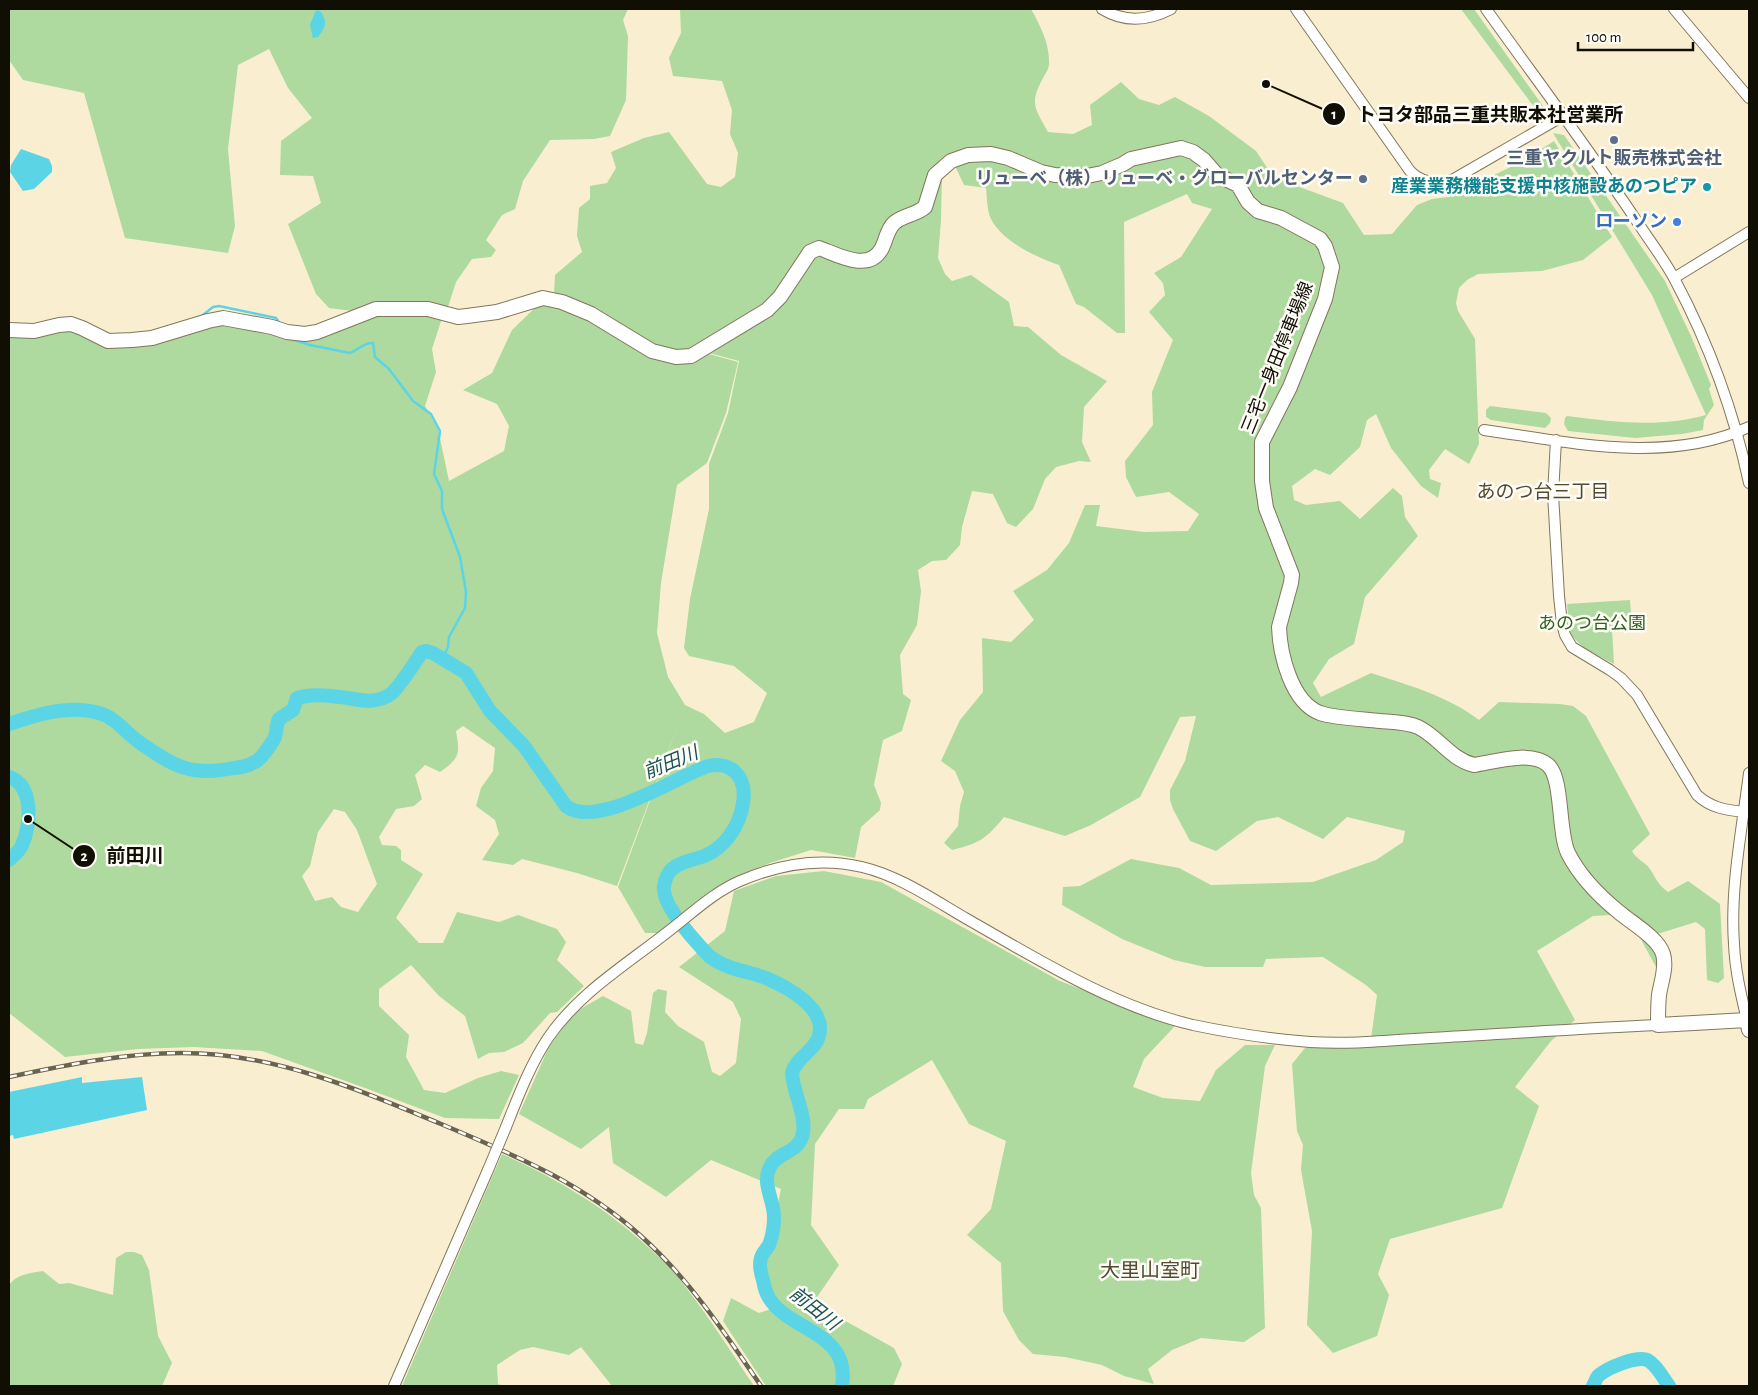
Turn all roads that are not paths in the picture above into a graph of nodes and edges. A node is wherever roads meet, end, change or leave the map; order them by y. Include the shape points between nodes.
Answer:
1 (1102, 9) edge
2 (1171, 9) edge
3 (1296, 9) edge
4 (1486, 9) edge
5 (1674, 9) edge
6 (1749, 98) edge
7 (1563, 116) junction
8 (1749, 232) edge
9 (1674, 278) junction
10 (9, 330) edge
11 (1749, 427) edge
12 (1484, 430) dead end
13 (1737, 432) junction
14 (1556, 440) junction
15 (1749, 483) edge
16 (1749, 773) edge
17 (1744, 812) junction
18 (1748, 1023) edge
19 (1658, 1026) junction
20 (394, 1386) edge

1 - 2 street via 1122,18 1140,19
3 - 7 street via 1410,171 1422,180 1436,183 1452,180
4 - 7 street
5 - 6 street
7 - 9 street
8 - 9 street
9 - 13 street via 1720,380
10 - 19 main road, 三宅一身田停車場線 via 34,331 66,324 108,340 132,340 152,338 223,318 305,334 376,309 428,309 467,316 497,312 546,298 591,314 652,351 685,357 767,310 780,298 810,252 818,248 861,262 876,256 892,225 925,207 932,180 951,161 968,155 991,154 1041,172 1087,176 1131,159 1173,149 1188,149 1217,175 1238,185 1258,211 1281,218 1320,239 1332,267 1325,299 1294,379 1262,442 1266,508 1292,575 1280,633 1295,689 1310,707 1332,716 1418,727 1469,764 1526,757 1549,765 1556,780 1567,850 1576,867 1589,884 1660,946 1664,955
11 - 13 street
12 - 14 street
13 - 14 street via 1690,444 1636,449
13 - 15 street
14 - 17 street via 1552,494 1565,636 1572,647 1610,670 1637,695 1697,795 1714,806
16 - 17 street
17 - 18 street via 1733,912 1738,978
18 - 19 main road
19 - 20 street, bridge via 1366,1042 1310,1042 1217,1030 1156,1014 1091,988 898,879 872,869 810,862 772,869 725,888 592,989 547,1039

